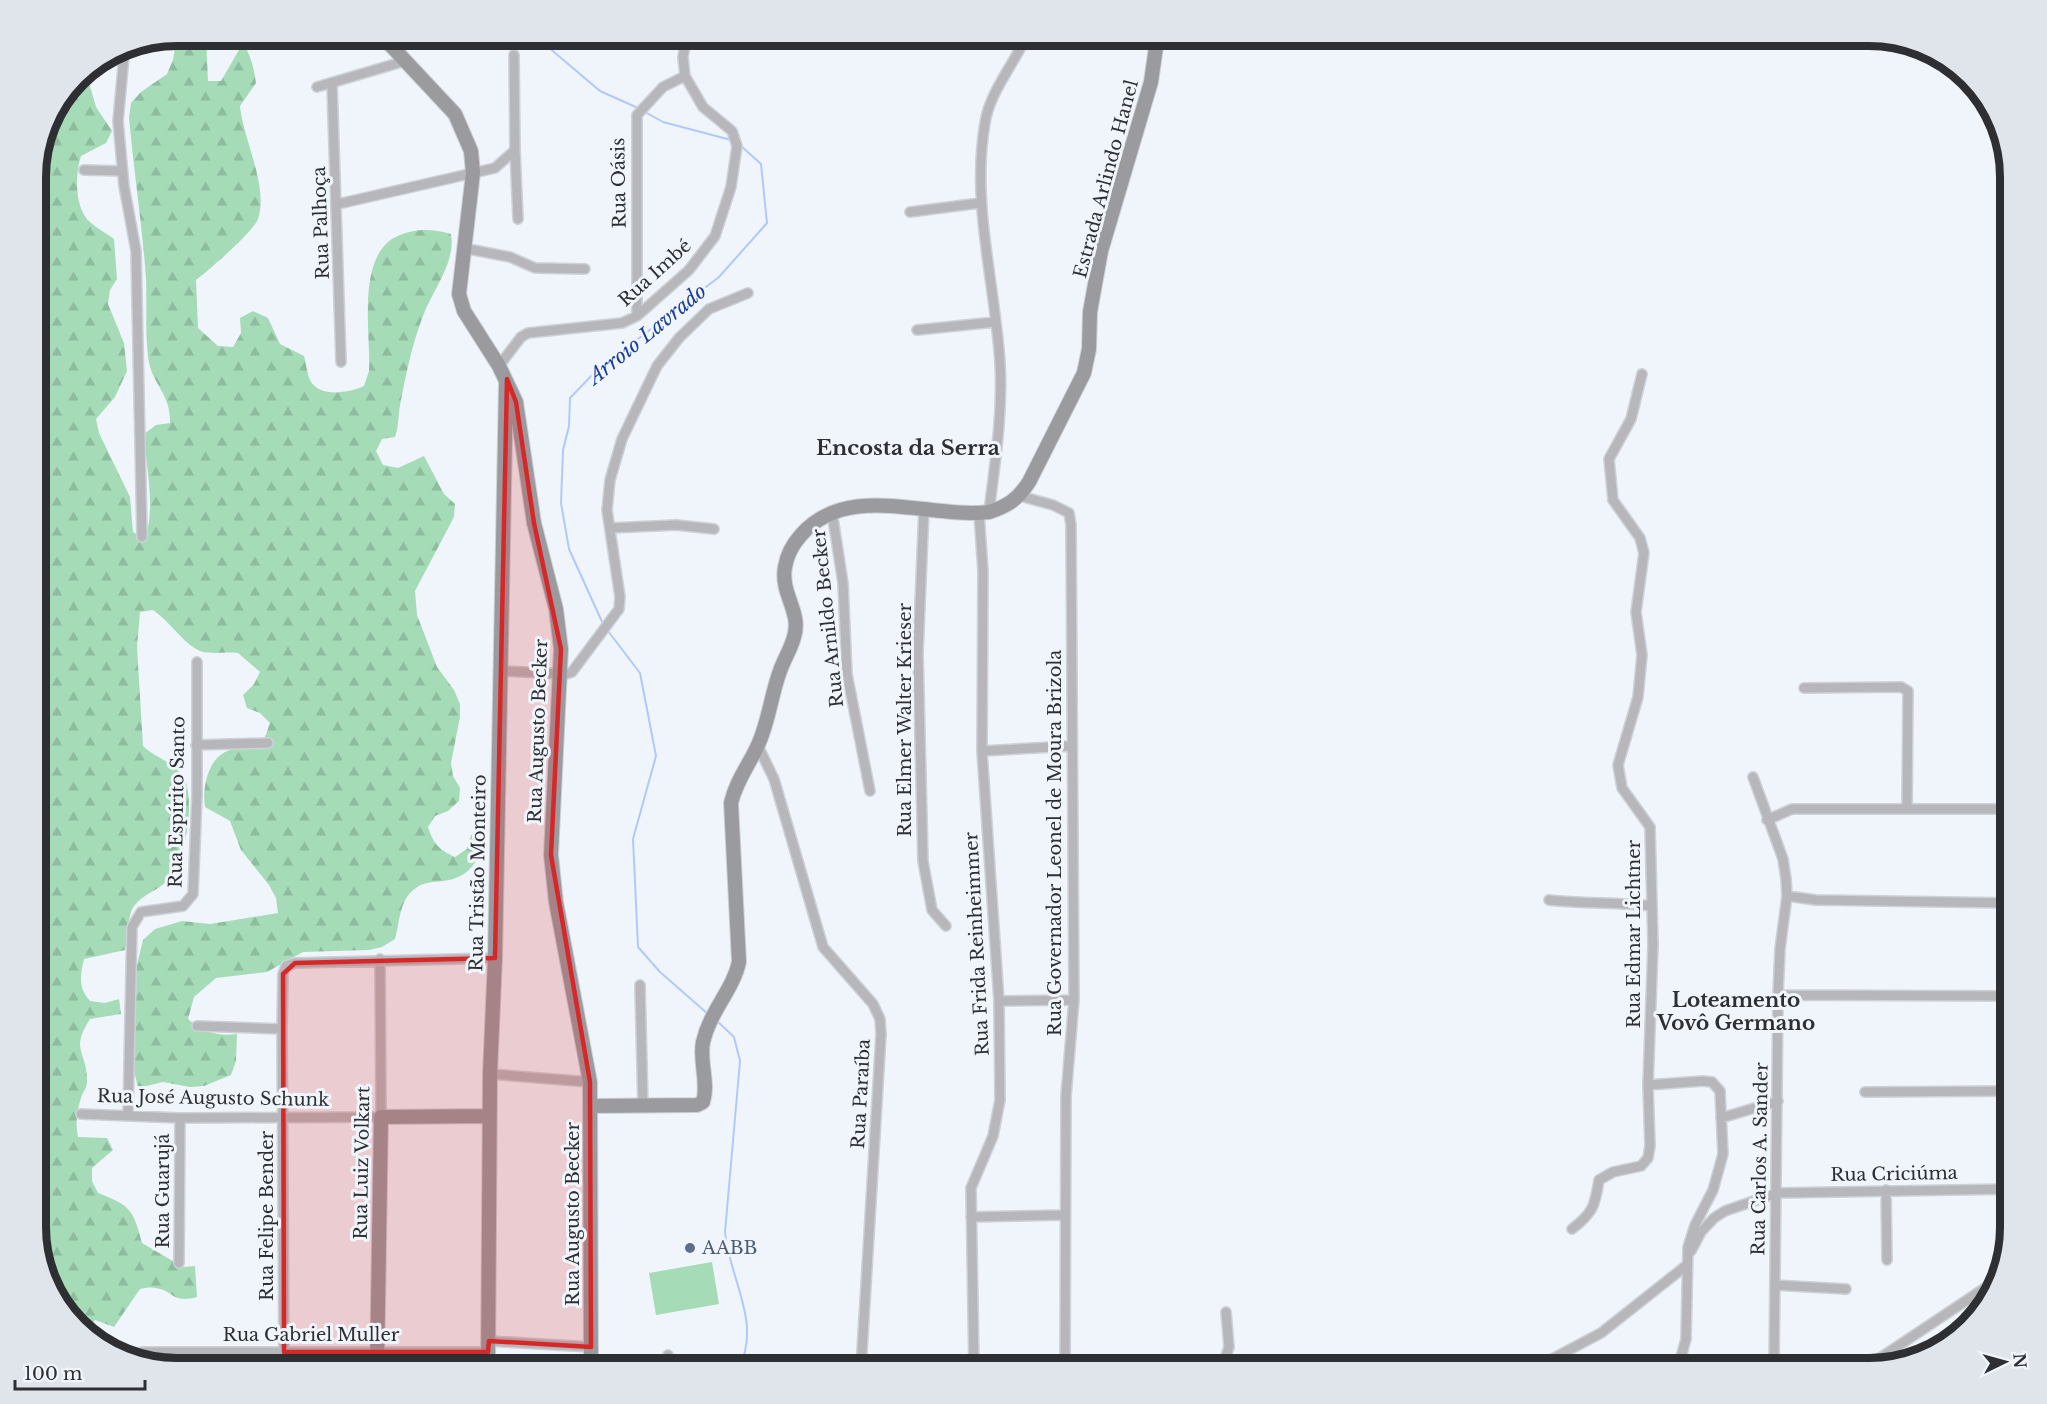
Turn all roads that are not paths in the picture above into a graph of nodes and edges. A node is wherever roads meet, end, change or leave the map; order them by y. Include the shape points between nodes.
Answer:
1 (1021, 46) edge
2 (1156, 46) edge
3 (392, 47) edge
4 (685, 47) edge
5 (514, 55) dead end
6 (124, 58) edge
7 (405, 61) junction
8 (685, 76) junction
9 (332, 84) junction
10 (318, 87) dead end
11 (515, 150) junction
12 (84, 170) dead end
13 (122, 171) junction
14 (473, 173) junction
15 (980, 203) junction
16 (338, 204) junction
17 (909, 212) dead end
18 (518, 219) dead end
19 (463, 248) junction
20 (585, 269) dead end
21 (748, 293) dead end
22 (638, 316) junction
23 (995, 322) junction
24 (917, 330) dead end
25 (340, 362) dead end
26 (499, 366) junction
27 (1642, 374) dead end
28 (507, 379) junction
29 (1020, 496) junction
30 (924, 508) junction
31 (832, 512) junction
32 (984, 513) junction
33 (610, 528) junction
34 (714, 529) dead end
35 (142, 537) dead end
36 (197, 662) dead end
37 (500, 670) junction
38 (560, 674) junction
39 (1804, 688) dead end
40 (268, 744) dead end
41 (196, 745) junction
42 (758, 746) junction
43 (1071, 746) junction
44 (982, 751) junction
45 (1753, 777) dead end
46 (870, 791) dead end
47 (1907, 809) junction
48 (2000, 809) edge
49 (1767, 820) junction
50 (1787, 896) junction
51 (1549, 900) dead end
52 (2000, 903) edge
53 (1652, 906) junction
54 (946, 926) dead end
55 (495, 958) junction
56 (380, 959) junction
57 (640, 985) dead end
58 (1778, 995) junction
59 (2000, 996) edge
60 (1074, 1000) junction
61 (999, 1001) junction
62 (197, 1026) dead end
63 (282, 1029) junction
64 (490, 1074) junction
65 (590, 1082) junction
66 (1648, 1085) junction
67 (2000, 1091) edge
68 (1865, 1092) dead end
69 (1778, 1101) junction
70 (591, 1106) junction
71 (643, 1106) junction
72 (81, 1114) dead end
73 (128, 1115) junction
74 (489, 1116) junction
75 (381, 1117) junction
76 (180, 1118) junction
77 (283, 1118) junction
78 (1721, 1118) junction
79 (2000, 1189) edge
80 (1886, 1190) junction
81 (1777, 1193) junction
82 (1065, 1215) junction
83 (971, 1217) junction
84 (1572, 1229) dead end
85 (1887, 1260) dead end
86 (1688, 1261) junction
87 (179, 1263) dead end
88 (1775, 1285) junction
89 (1984, 1288) edge
90 (1846, 1289) dead end
91 (1226, 1312) dead end
92 (488, 1347) junction
93 (591, 1347) junction
94 (377, 1351) junction
95 (141, 1352) edge
96 (284, 1352) junction
97 (668, 1354) dead end
98 (1882, 1357) edge
99 (284, 1358) edge
100 (377, 1358) edge
101 (488, 1358) edge
102 (591, 1358) edge
103 (669, 1358) edge
104 (862, 1358) edge
105 (974, 1358) edge
106 (1065, 1358) edge
107 (1225, 1358) edge
108 (1551, 1358) edge
109 (1681, 1358) edge
110 (1774, 1358) edge

1 - 15 street, Rua Frida Reinheimmer via 985,120
2 - 29 street, Estrada Arlindo Hanel via 1151,82 1101,250 1084,373
3 - 7 street, Rua Augusto Becker
4 - 8 street
5 - 11 street
6 - 13 street via 118,121
7 - 9 street
7 - 14 street, Rua Augusto Becker via 455,114 471,150
8 - 22 street, Rua Oásis via 672,80 636,115
8 - 22 street, Rua Imbé via 703,107 732,130 737,146 731,187 715,236 688,270
9 - 10 street
9 - 16 street, Rua Palhoça
11 - 14 street via 495,168
11 - 18 street
12 - 13 street
13 - 35 street via 136,251
14 - 16 street
14 - 19 street, Rua Augusto Becker
15 - 17 street
15 - 23 street, Rua Frida Reinheimmer
16 - 25 street, Rua Palhoça
19 - 20 street via 510,257 535,268
19 - 26 street, Rua Augusto Becker via 459,294 464,311
21 - 33 street via 709,309 657,366 622,439 610,480
22 - 26 street, Rua Imbé via 622,323 528,333
23 - 24 street
23 - 32 street, Rua Frida Reinheimmer via 1001,397
26 - 28 street, Rua Augusto Becker
27 - 53 street, Rua Edmar Lichtner via 1631,419 1609,459 1613,500 1640,538 1644,553 1636,612 1642,655 1638,697 1618,765 1622,788 1650,827
28 - 37 street, Rua Tristão Monteiro
28 - 38 street, Rua Augusto Becker via 516,402 534,523 556,609
29 - 32 street via 1006,506
29 - 43 street, Rua Governador Leonel de Moura Brizola via 1069,513
30 - 31 street via 858,506
30 - 32 street
30 - 54 street, Rua Elmer Walter Krieser via 918,652 922,861 932,910
31 - 42 street via 808,527 791,546 784,567 785,592 797,626
31 - 46 street, Rua Arnildo Becker via 843,583 847,674
32 - 44 street, Rua Frida Reinheimmer
33 - 34 street via 665,525
33 - 38 street via 619,609 572,672
36 - 41 street, Rua Espírito Santo
37 - 38 street
37 - 55 street, Rua Tristão Monteiro
38 - 65 street, Rua Augusto Becker via 551,855 556,902
39 - 47 street via 1901,687 1908,691
40 - 41 street
41 - 73 street, Rua Espírito Santo via 193,894 183,906 141,912 132,927
42 - 71 street via 730,803 739,962 713,1012 702,1053 703,1102
42 - 104 street, Rua Paraíba via 774,779 823,947 873,1004 880,1019
43 - 44 street
43 - 60 street, Rua Governador Leonel de Moura Brizola
44 - 61 street, Rua Frida Reinheimmer
45 - 49 street, Rua Carlos A. Sander
47 - 48 street
47 - 49 street via 1792,809
49 - 50 street, Rua Carlos A. Sander via 1783,860
50 - 52 street via 1816,900
50 - 58 street, Rua Carlos A. Sander
51 - 53 street
53 - 66 street, Rua Edmar Lichtner
55 - 56 street
55 - 64 street, Rua Tristão Monteiro
56 - 63 street, Rua Felipe Bender via 286,966
56 - 75 street, Rua Luiz Volkart
57 - 71 street
58 - 59 street
58 - 69 street, Rua Carlos A. Sander
60 - 61 street
60 - 82 street, Rua Governador Leonel de Moura Brizola via 1066,1096
61 - 83 street, Rua Frida Reinheimmer via 998,1118 971,1188
62 - 63 street
63 - 77 street, Rua Felipe Bender
64 - 65 street
64 - 74 street, Rua Tristão Monteiro
65 - 70 street, Rua Augusto Becker
66 - 78 street via 1703,1081 1717,1085
66 - 84 street, Rua Edmar Lichtner via 1648,1158 1641,1166 1613,1172 1599,1180 1589,1215
67 - 68 street
69 - 78 street
69 - 81 street, Rua Carlos A. Sander
70 - 71 street
70 - 93 street, Rua Augusto Becker
72 - 73 street, Rua José Augusto Schunk
73 - 76 street, Rua José Augusto Schunk
74 - 75 street, Rua José Augusto Schunk
74 - 92 street, Rua Tristão Monteiro
75 - 77 street, Rua José Augusto Schunk
75 - 94 street, Rua Luiz Volkart
76 - 77 street, Rua José Augusto Schunk
76 - 87 street, Rua Guarujá
77 - 96 street, Rua Felipe Bender
78 - 86 street via 1723,1154 1719,1173 1695,1225
79 - 80 street, Rua Criciúma
80 - 81 street, Rua Criciúma
80 - 85 street
81 - 86 street, Rua Criciúma via 1725,1210 1714,1218 1701,1232
81 - 88 street, Rua Carlos A. Sander
82 - 83 street
82 - 106 street, Rua Governador Leonel de Moura Brizola
83 - 105 street, Rua Frida Reinheimmer
86 - 108 street via 1601,1333
86 - 109 street via 1686,1339
88 - 90 street
88 - 110 street, Rua Carlos A. Sander
89 - 98 street
91 - 107 street via 1229,1347
92 - 93 street, Rua Gabriel Muller
92 - 94 street, Rua Gabriel Muller
92 - 101 street, Rua Tristão Monteiro
93 - 102 street, Rua Augusto Becker
94 - 96 street, Rua Gabriel Muller
94 - 100 street, Rua Luiz Volkart
95 - 96 street, Rua Gabriel Muller
96 - 99 street, Rua Felipe Bender
97 - 103 street

